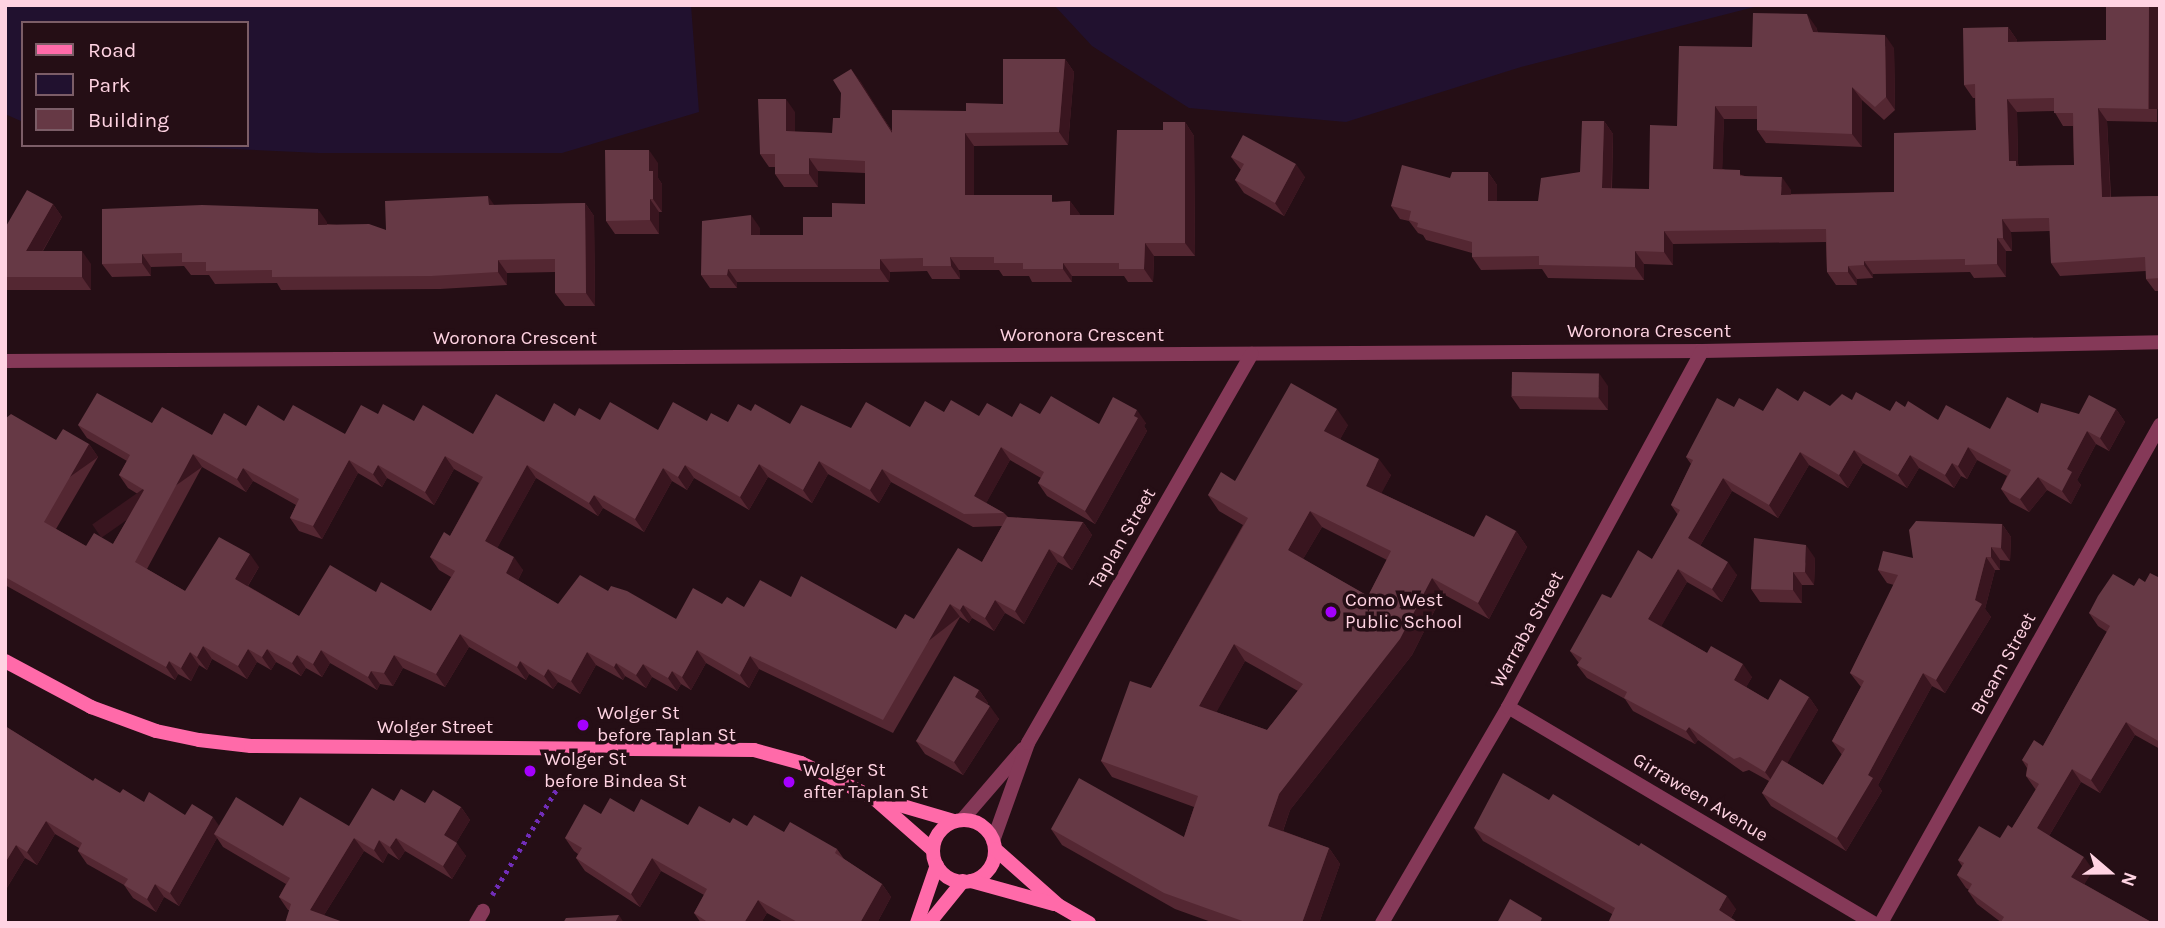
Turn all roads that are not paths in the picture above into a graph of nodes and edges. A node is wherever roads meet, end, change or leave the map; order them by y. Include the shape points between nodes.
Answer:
1 (2160, 342) edge
2 (1702, 351) junction
3 (1252, 354) junction
4 (5, 361) edge
5 (2160, 425) edge
6 (5, 661) edge
7 (1508, 707) junction
8 (1028, 743) junction
9 (873, 797) junction
10 (958, 821) junction
11 (994, 845) junction
12 (933, 850) junction
13 (937, 865) junction
14 (967, 881) junction
15 (1059, 905) junction
16 (917, 923) edge
17 (929, 923) edge
18 (1089, 923) edge
19 (1382, 923) edge
20 (1873, 923) edge
21 (1881, 923) edge

1 - 2 street, Woronora Crescent
2 - 3 street, Woronora Crescent
2 - 7 street, Warraba Street
3 - 4 street, Woronora Crescent
3 - 8 street, Taplan Street
5 - 21 street, Bream Street
6 - 9 street, Wolger Street via 92,707 156,731 199,740 251,746 754,750 801,763
7 - 19 street, Warraba Street
7 - 20 street, Girraween Avenue
8 - 10 street, Taplan Street
8 - 11 street, Taplan Street
9 - 10 street, Wolger Street
9 - 12 street, Wolger Street
10 - 11 street via 977,823
10 - 12 street via 941,830
11 - 14 street via 986,872
11 - 15 street
12 - 13 street
13 - 14 street via 948,877
13 - 16 street
14 - 15 street
14 - 17 street
15 - 18 street

